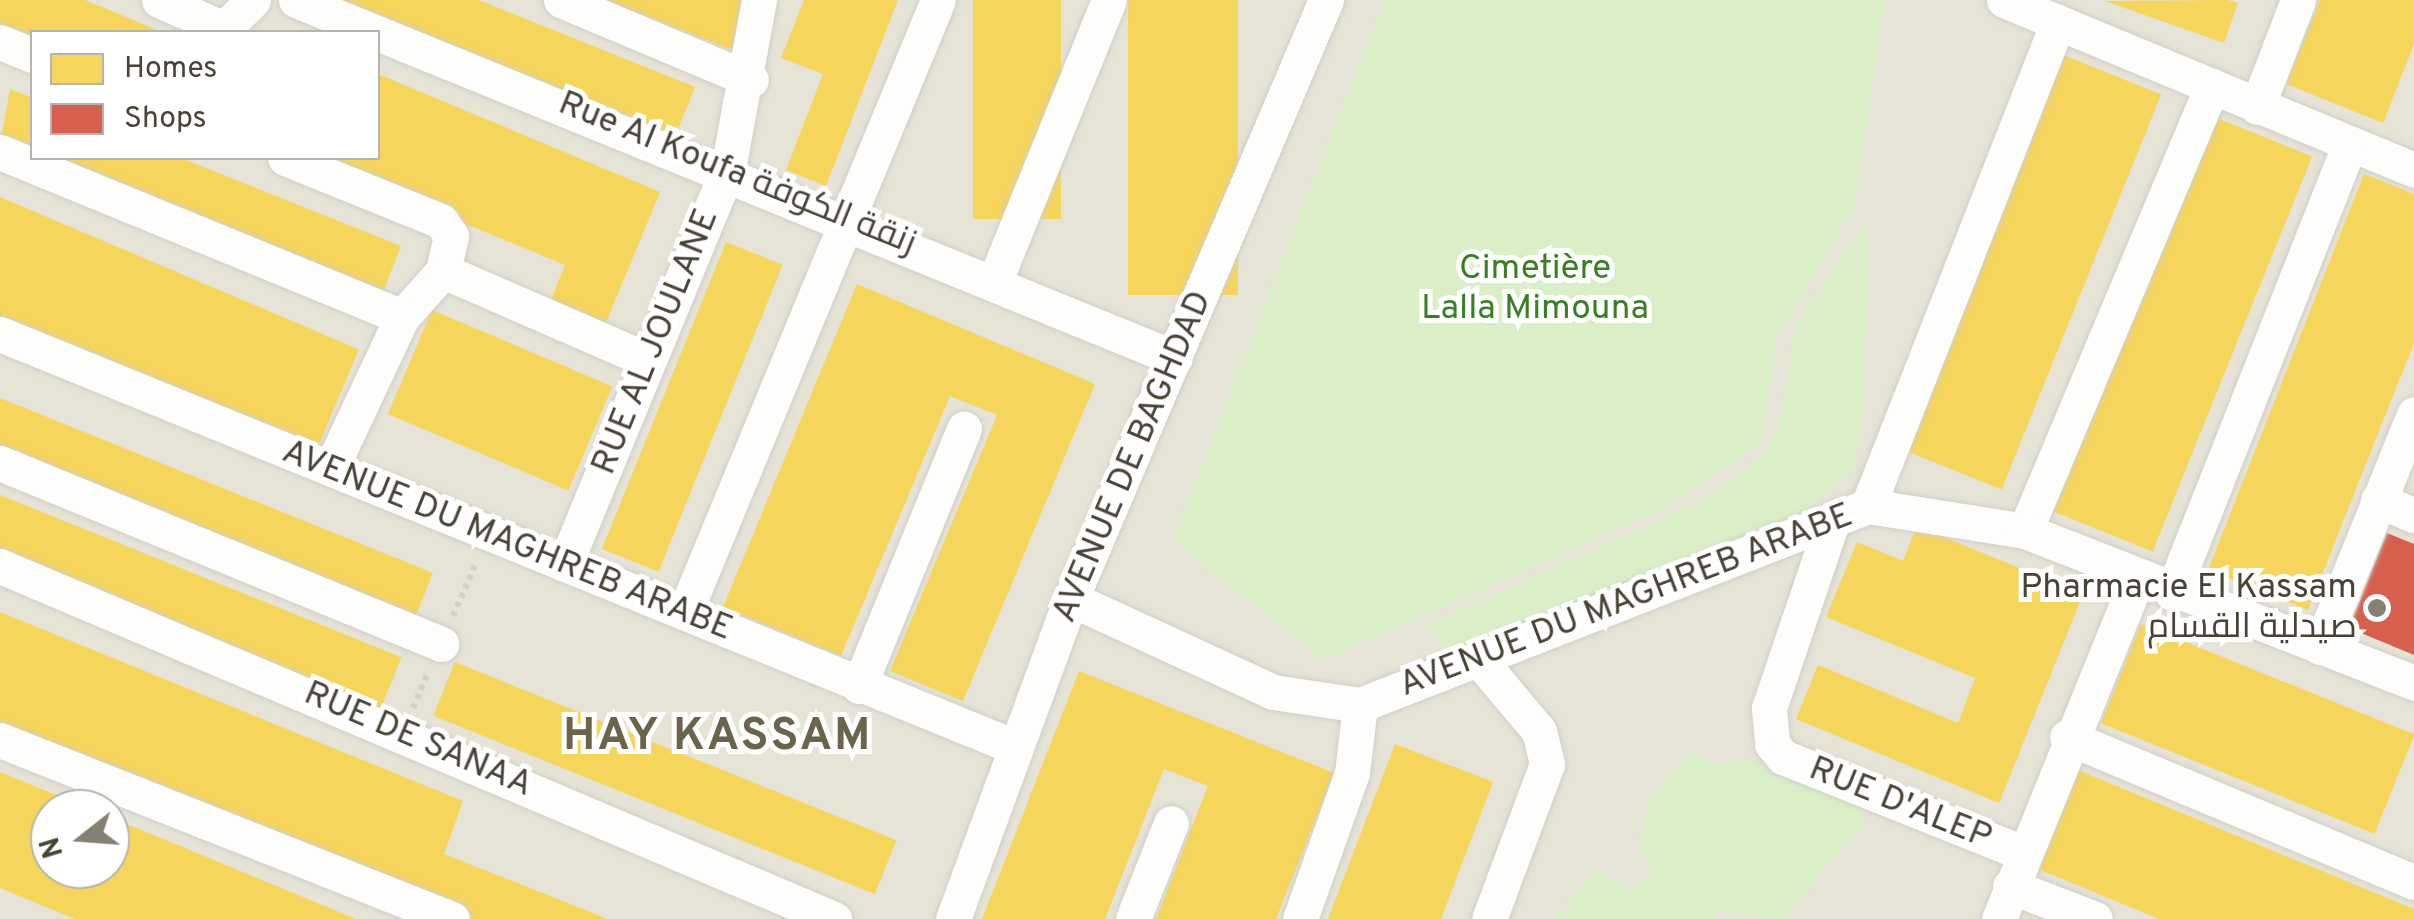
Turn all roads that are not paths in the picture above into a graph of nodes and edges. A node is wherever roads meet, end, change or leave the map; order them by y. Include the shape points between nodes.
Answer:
1 (159, 0) edge
2 (254, 0) edge
3 (296, 0) edge
4 (560, 0) edge
5 (759, 0) edge
6 (938, 0) edge
7 (1109, 0) edge
8 (1326, 0) edge
9 (2004, 0) edge
10 (2298, 0) edge
11 (2058, 22) junction
12 (372, 30) edge
13 (380, 33) edge
14 (0, 43) edge
15 (30, 54) edge
16 (750, 80) junction
17 (2212, 86) junction
18 (2257, 107) junction
19 (2349, 147) junction
20 (0, 152) edge
21 (2410, 158) edge
22 (290, 160) edge
23 (728, 170) junction
24 (849, 219) junction
25 (443, 272) junction
26 (996, 278) junction
27 (402, 318) junction
28 (0, 334) edge
29 (1175, 358) junction
30 (648, 360) junction
31 (2414, 414) edge
32 (964, 428) dead end
33 (0, 463) edge
34 (331, 468) junction
35 (2378, 500) junction
36 (1868, 506) junction
37 (2414, 514) edge
38 (1831, 525) junction
39 (2025, 532) junction
40 (565, 564) junction
41 (0, 566) edge
42 (2136, 581) junction
43 (2172, 593) junction
44 (1071, 598) junction
45 (685, 612) junction
46 (441, 644) dead end
47 (2320, 647) junction
48 (1481, 662) junction
49 (2414, 683) edge
50 (859, 686) junction
51 (1360, 704) junction
52 (2067, 737) junction
53 (0, 740) edge
54 (1014, 747) junction
55 (1171, 823) dead end
56 (2414, 882) edge
57 (2010, 886) edge
58 (452, 919) edge
59 (834, 919) edge
60 (953, 919) edge
61 (1133, 919) edge
62 (1300, 919) edge
63 (1489, 919) edge
64 (2095, 919) edge

1 - 2 street via 224,29
3 - 12 street, Rue Al Koufa زنقة الكوفة
4 - 16 street
5 - 16 street, RUE AL JOULANE
6 - 24 street
7 - 26 street
8 - 29 street, AVENUE DE BAGHDAD
9 - 11 street
10 - 18 street
11 - 17 street
11 - 36 street
13 - 23 street, Rue Al Koufa زنقة الكوفة
14 - 15 street
16 - 23 street, RUE AL JOULANE
17 - 18 street
17 - 39 street
18 - 19 street
19 - 21 street
19 - 43 street
20 - 27 street
22 - 25 street via 449,227
23 - 24 street, Rue Al Koufa زنقة الكوفة
23 - 30 street, RUE AL JOULANE
24 - 26 street, Rue Al Koufa زنقة الكوفة
24 - 45 street
25 - 27 street
25 - 30 street
26 - 29 street, Rue Al Koufa زنقة الكوفة
27 - 34 street
28 - 34 street, AVENUE DU MAGHREB ARABE
29 - 44 street, AVENUE DE BAGHDAD
30 - 40 street, RUE AL JOULANE
31 - 35 street
32 - 50 street
33 - 46 street
34 - 40 street, AVENUE DU MAGHREB ARABE
35 - 37 street
35 - 47 street
36 - 38 street, AVENUE DU MAGHREB ARABE
36 - 39 street, AVENUE DU MAGHREB ARABE
38 - 48 street, AVENUE DU MAGHREB ARABE
38 - 57 street, RUE D'ALEP via 1769,708 1772,744
39 - 42 street, AVENUE DU MAGHREB ARABE
40 - 45 street, AVENUE DU MAGHREB ARABE
41 - 59 street, RUE DE SANAA
42 - 43 street, AVENUE DU MAGHREB ARABE
42 - 52 street
43 - 47 street, AVENUE DU MAGHREB ARABE
44 - 51 street, AVENUE DU MAGHREB ARABE via 1273,692
44 - 54 street, AVENUE DE BAGHDAD
45 - 50 street, AVENUE DU MAGHREB ARABE
47 - 49 street, AVENUE DU MAGHREB ARABE
48 - 51 street, AVENUE DU MAGHREB ARABE
48 - 63 street via 1539,731 1547,764
50 - 54 street, AVENUE DU MAGHREB ARABE
51 - 62 street via 1352,773
52 - 56 street
52 - 57 street
53 - 58 street
54 - 60 street, AVENUE DE BAGHDAD
55 - 61 street
57 - 64 street

